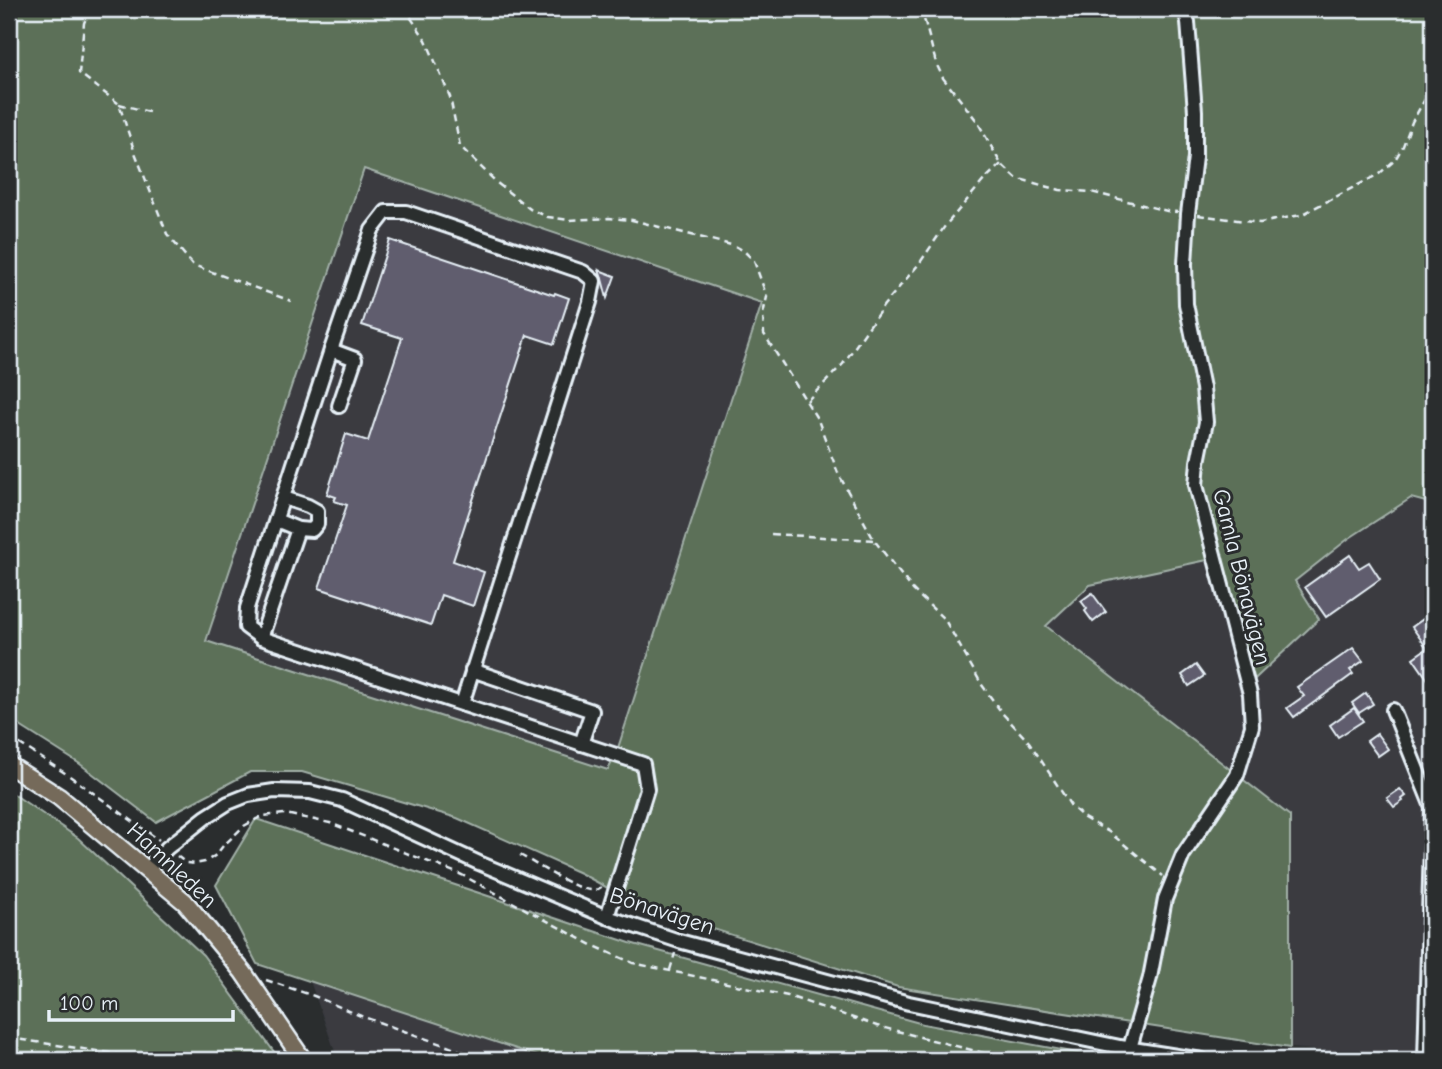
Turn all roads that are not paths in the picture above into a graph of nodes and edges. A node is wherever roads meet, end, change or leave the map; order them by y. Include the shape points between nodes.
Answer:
1 (1185, 9) edge
2 (331, 351) junction
3 (339, 406) dead end
4 (284, 498) junction
5 (276, 520) junction
6 (298, 529) junction
7 (261, 638) junction
8 (472, 670) junction
9 (462, 704) junction
10 (1393, 710) dead end
11 (581, 744) junction
12 (9, 765) edge
13 (147, 870) junction
14 (607, 917) junction
15 (1431, 926) edge
16 (1129, 1054) edge
17 (303, 1060) edge
18 (1202, 1060) edge
19 (1425, 1060) edge

1 - 16 street, Gamla Bönavägen via 1195,111 1186,304 1206,422 1196,485 1250,694 1252,726 1237,775 1183,855 1165,899
2 - 3 street via 355,359
2 - 4 street
2 - 8 street via 372,230 386,212 406,212 583,272 594,281
4 - 5 street
4 - 6 street via 317,511 312,530
5 - 6 street
5 - 7 street via 247,608 246,627
6 - 7 street
7 - 9 street
8 - 9 street
8 - 11 street via 592,711
9 - 11 street
10 - 15 street via 1432,807
11 - 14 street via 643,764 647,789
12 - 13 main road, Hamnleden via 59,797
13 - 14 street, Bönavägen via 167,848 228,803 274,791 310,792 342,800
13 - 17 main road, Hamnleden via 185,902 216,939
14 - 16 street, Bönavägen via 909,1003
15 - 19 street
16 - 18 street, Bönavägen

